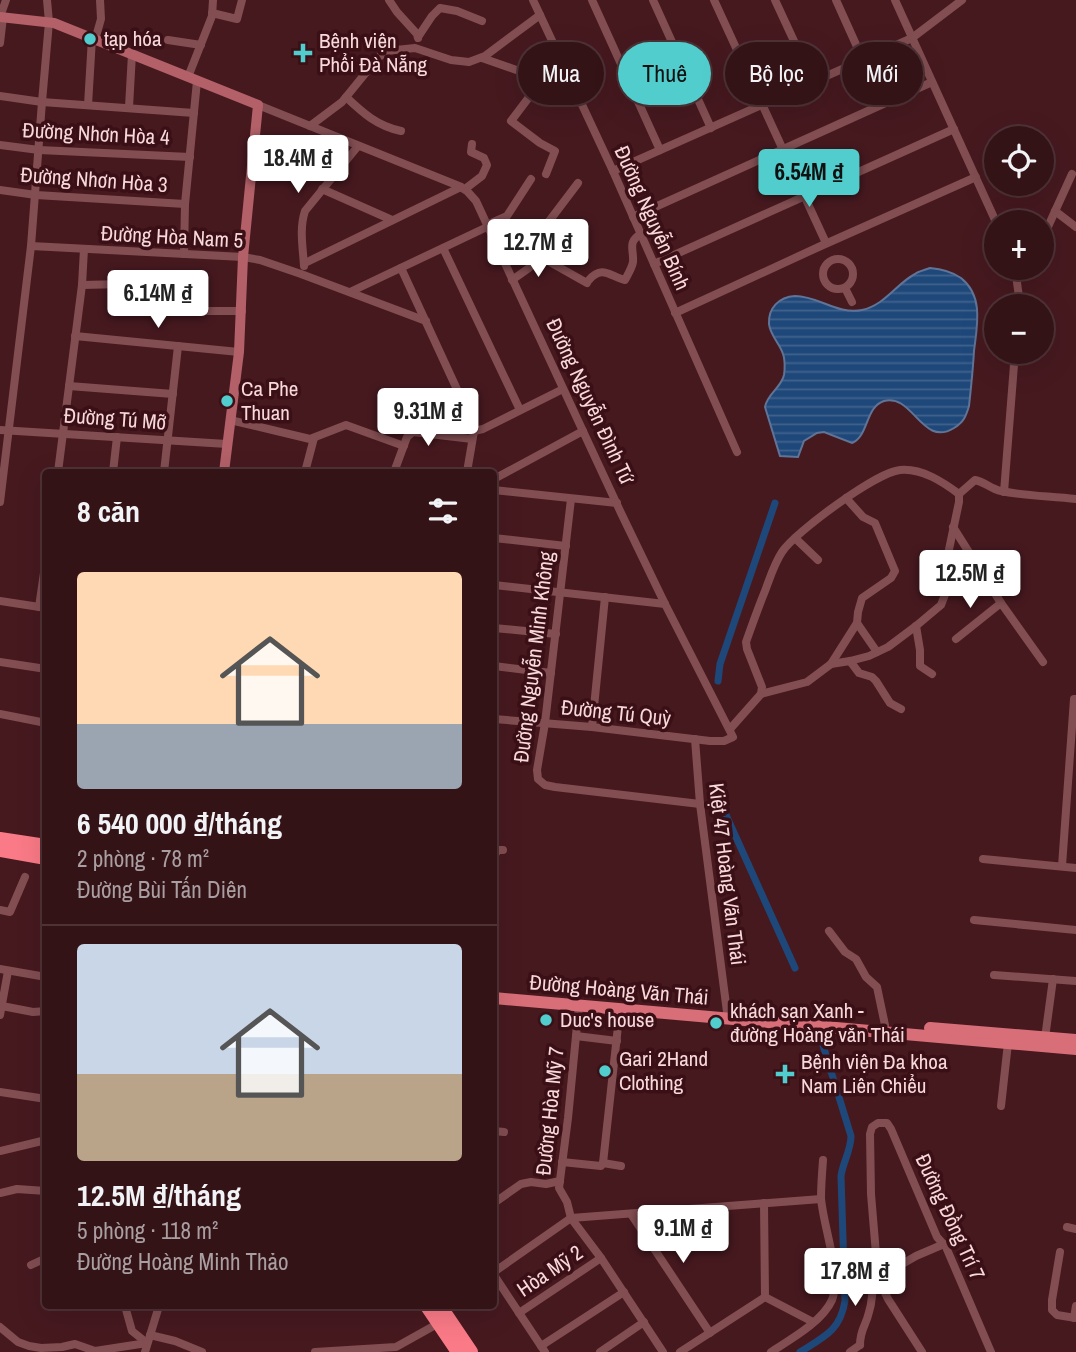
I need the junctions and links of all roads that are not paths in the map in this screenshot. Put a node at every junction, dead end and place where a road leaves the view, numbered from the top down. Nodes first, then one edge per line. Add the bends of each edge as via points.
1 (6, 0) edge
2 (47, 0) edge
3 (100, 0) edge
4 (213, 0) edge
5 (242, 0) edge
6 (389, 0) edge
7 (533, 0) edge
8 (592, 0) edge
9 (653, 0) edge
10 (714, 0) edge
11 (775, 0) edge
12 (836, 0) edge
13 (895, 0) edge
14 (962, 0) edge
15 (953, 3) edge
16 (212, 13) junction
17 (540, 15) junction
18 (1, 17) edge
19 (482, 21) dead end
20 (49, 22) junction
21 (418, 37) junction
22 (912, 38) junction
23 (94, 39) junction
24 (168, 40) dead end
25 (552, 42) edge
26 (733, 42) edge
27 (794, 42) edge
28 (855, 42) edge
29 (903, 42) edge
30 (0, 43) edge
31 (201, 45) junction
32 (418, 48) junction
33 (132, 54) junction
34 (482, 58) junction
35 (518, 71) edge
36 (193, 79) junction
37 (932, 82) junction
38 (0, 96) edge
39 (346, 97) junction
40 (41, 102) junction
41 (88, 105) junction
42 (258, 105) junction
43 (524, 105) edge
44 (582, 105) edge
45 (762, 105) joint
46 (129, 107) junction
47 (194, 113) junction
48 (310, 126) junction
49 (710, 128) junction
50 (954, 129) junction
51 (401, 131) dead end
52 (472, 144) dead end
53 (0, 145) edge
54 (358, 146) junction
55 (782, 149) junction
56 (39, 150) junction
57 (660, 150) junction
58 (190, 157) junction
59 (613, 171) junction
60 (546, 174) dead end
61 (1072, 174) dead end
62 (976, 177) junction
63 (531, 179) dead end
64 (578, 183) dead end
65 (463, 188) junction
66 (322, 189) junction
67 (0, 190) edge
68 (36, 195) junction
69 (804, 195) junction
70 (186, 204) junction
71 (991, 210) edge
72 (1055, 211) joint
73 (633, 217) junction
74 (392, 220) junction
75 (487, 226) junction
76 (1076, 227) edge
77 (640, 234) junction
78 (825, 244) junction
79 (31, 246) junction
80 (443, 248) junction
81 (525, 248) junction
82 (84, 250) junction
83 (498, 251) junction
84 (184, 254) junction
85 (538, 255) junction
86 (243, 257) junction
87 (831, 261) junction
88 (305, 263) junction
89 (654, 264) junction
90 (401, 268) junction
91 (301, 274) junction
92 (512, 280) junction
93 (82, 285) junction
94 (845, 288) junction
95 (350, 292) junction
96 (852, 302) dead end
97 (242, 311) junction
98 (675, 313) junction
99 (426, 321) junction
100 (75, 336) junction
101 (177, 346) junction
102 (239, 352) junction
103 (1014, 364) edge
104 (69, 386) junction
105 (563, 389) junction
106 (173, 394) junction
107 (520, 410) junction
108 (230, 420) junction
109 (5, 431) edge
110 (583, 431) junction
111 (63, 433) junction
112 (473, 435) junction
113 (117, 437) junction
114 (314, 438) junction
115 (168, 440) junction
116 (227, 444) junction
117 (404, 446) junction
118 (737, 452) dead end
119 (58, 469) edge
120 (113, 469) edge
121 (164, 469) edge
122 (224, 469) edge
123 (306, 469) edge
124 (395, 469) edge
125 (467, 469) edge
126 (497, 477) edge
127 (497, 490) edge
128 (1004, 492) junction
129 (959, 494) junction
130 (846, 498) junction
131 (571, 499) junction
132 (1076, 499) edge
133 (0, 502) edge
134 (617, 503) junction
135 (953, 527) junction
136 (497, 538) edge
137 (795, 538) junction
138 (566, 546) junction
139 (818, 559) dead end
140 (497, 585) edge
141 (561, 592) junction
142 (605, 597) junction
143 (0, 601) edge
144 (1001, 603) junction
145 (666, 604) junction
146 (42, 608) edge
147 (857, 623) junction
148 (916, 626) junction
149 (497, 628) edge
150 (556, 634) junction
151 (956, 639) dead end
152 (877, 652) junction
153 (0, 662) edge
154 (850, 662) junction
155 (1043, 662) dead end
156 (831, 664) junction
157 (497, 666) edge
158 (42, 668) edge
159 (551, 673) junction
160 (932, 674) dead end
161 (761, 694) junction
162 (1076, 699) edge
163 (901, 709) dead end
164 (0, 714) edge
165 (497, 719) edge
166 (42, 722) edge
167 (545, 723) junction
168 (592, 727) junction
169 (731, 733) junction
170 (695, 739) junction
171 (700, 804) junction
172 (0, 839) edge
173 (42, 845) edge
174 (503, 849) dead end
175 (0, 850) edge
176 (497, 852) edge
177 (42, 857) edge
178 (982, 859) dead end
179 (1062, 866) junction
180 (1076, 868) edge
181 (25, 877) dead end
182 (0, 910) edge
183 (974, 920) dead end
184 (1076, 930) edge
185 (830, 932) dead end
186 (4, 970) edge
187 (42, 975) edge
188 (994, 975) dead end
189 (1053, 979) junction
190 (1076, 981) edge
191 (497, 990) edge
192 (497, 998) edge
193 (579, 1005) junction
194 (620, 1008) junction
195 (1, 1011) edge
196 (42, 1011) edge
197 (727, 1012) junction
198 (783, 1020) junction
199 (885, 1025) junction
200 (576, 1036) junction
201 (1045, 1038) junction
202 (1076, 1040) edge
203 (617, 1041) junction
204 (1008, 1044) junction
205 (1076, 1049) edge
206 (0, 1092) edge
207 (42, 1098) edge
208 (1001, 1106) dead end
209 (497, 1131) edge
210 (504, 1132) dead end
211 (42, 1141) edge
212 (0, 1151) edge
213 (823, 1160) dead end
214 (562, 1163) junction
215 (603, 1163) junction
216 (621, 1166) dead end
217 (560, 1181) junction
218 (42, 1191) edge
219 (0, 1193) edge
220 (821, 1199) junction
221 (497, 1201) edge
222 (764, 1203) junction
223 (631, 1214) junction
224 (571, 1218) junction
225 (944, 1244) junction
226 (1059, 1252) dead end
227 (601, 1258) junction
228 (42, 1260) edge
229 (31, 1265) dead end
230 (497, 1272) edge
231 (878, 1278) junction
232 (497, 1279) edge
233 (624, 1292) junction
234 (765, 1297) junction
235 (1076, 1306) edge
236 (126, 1309) edge
237 (158, 1309) edge
238 (435, 1309) edge
239 (436, 1309) edge
240 (519, 1313) junction
241 (1075, 1318) edge
242 (644, 1322) junction
243 (813, 1322) junction
244 (439, 1323) junction
245 (0, 1327) edge
246 (710, 1333) junction
247 (147, 1343) edge
248 (24, 1349) edge
249 (543, 1349) edge
250 (862, 1349) edge
251 (95, 1351) edge
252 (202, 1352) edge
253 (315, 1352) edge
254 (458, 1352) edge
255 (471, 1352) edge
256 (600, 1352) edge
257 (663, 1352) edge
258 (680, 1352) edge
259 (771, 1352) edge
260 (850, 1352) edge
261 (922, 1352) edge
262 (991, 1352) edge

1 - 18 street
2 - 20 street
3 - 23 street via 101,19
4 - 16 street
5 - 16 street via 237,19
6 - 21 street
7 - 17 street, Đường Nguyễn Bính
8 - 57 street
9 - 49 street
10 - 26 street
11 - 27 street
12 - 28 street
13 - 22 street
14 - 15 street
15 - 22 street
16 - 31 street
17 - 25 street, Đường Nguyễn Bính
17 - 34 street
18 - 20 street
18 - 30 street
19 - 21 street via 440,8
20 - 23 street
20 - 40 street
21 - 32 street
22 - 29 street
22 - 37 street
23 - 33 street
23 - 41 street
24 - 31 street
31 - 36 street
32 - 34 street via 458,62
32 - 39 street via 386,51
33 - 36 street
33 - 46 street
34 - 35 street
36 - 42 street
36 - 47 street
37 - 50 street
37 - 55 street
38 - 40 street
39 - 48 street
39 - 51 street via 377,124
40 - 41 street
40 - 56 street
41 - 46 street
42 - 48 street
42 - 86 street
43 - 60 street via 511,121 555,151
44 - 59 street, Đường Nguyễn Bính
45 - 49 street
45 - 55 street
46 - 47 street
47 - 58 street
48 - 54 street
49 - 57 street
50 - 62 street
50 - 69 street
52 - 65 street via 471,152 484,158 487,165 482,176
53 - 56 street, Đường Nhơn Hòa 4
54 - 65 street
54 - 66 street
55 - 69 street
55 - 73 street
56 - 58 street, Đường Nhơn Hòa 4
56 - 68 street
57 - 59 street
58 - 70 street
59 - 73 street, Đường Nguyễn Bính
61 - 72 street
62 - 71 street
62 - 78 street
63 - 75 street via 507,216
64 - 81 street
65 - 74 street
65 - 75 street, Đường Nguyễn Đình Tứ via 476,201
66 - 74 street
66 - 88 street via 302,219
67 - 68 street, Đường Nhơn Hòa 3
68 - 70 street, Đường Nhơn Hòa 3
68 - 79 street
69 - 78 street
69 - 89 street
70 - 84 street
72 - 76 street
73 - 77 street, Đường Nguyễn Bính
74 - 88 street
75 - 80 street
75 - 83 street, Đường Nguyễn Đình Tứ
77 - 85 street via 632,241 632,264 625,279 607,272 588,282
77 - 89 street, Đường Nguyễn Bính
78 - 87 street
78 - 98 street
79 - 82 street, Đường Hòa Nam 5
79 - 109 street
80 - 90 street
80 - 107 street
81 - 83 street
81 - 85 street
82 - 84 street, Đường Hòa Nam 5
82 - 93 street
83 - 92 street, Đường Nguyễn Đình Tứ
84 - 86 street, Đường Hòa Nam 5
85 - 92 street
86 - 91 street, Đường Hòa Nam 5
86 - 97 street
87 - 94 street via 824,268 825,283 834,289
87 - 94 street via 841,259 852,268 852,283
88 - 91 street
89 - 98 street, Đường Nguyễn Bính
90 - 95 street
90 - 99 street
91 - 95 street, Đường Hòa Nam 5
92 - 105 street, Đường Nguyễn Đình Tứ
93 - 97 street via 123,284 193,309
93 - 100 street
94 - 96 street
95 - 99 street, Đường Hòa Nam 5
97 - 102 street
98 - 118 street, Đường Nguyễn Bính
99 - 112 street via 473,424
100 - 101 street
100 - 104 street
101 - 102 street
101 - 106 street
102 - 108 street
103 - 128 street
104 - 106 street
104 - 111 street
105 - 107 street
105 - 110 street, Đường Nguyễn Đình Tứ
106 - 115 street
107 - 112 street
108 - 114 street
108 - 116 street
109 - 111 street, Đường Tú Mỡ
109 - 133 street
110 - 126 street
110 - 134 street, Đường Nguyễn Đình Tứ
111 - 113 street, Đường Tú Mỡ
111 - 119 street
112 - 117 street via 414,432
112 - 125 street
113 - 115 street, Đường Tú Mỡ
113 - 120 street
114 - 117 street via 346,425
114 - 123 street
115 - 116 street, Đường Tú Mỡ
115 - 121 street
116 - 122 street
117 - 124 street
127 - 131 street
128 - 129 street via 975,480
128 - 132 street
129 - 130 street via 942,481 903,469 878,477
129 - 135 street
130 - 137 street
130 - 147 street via 875,523 895,571 862,598
131 - 134 street
131 - 138 street, Đường Nguyễn Minh Không
134 - 145 street, Đường Nguyễn Đình Tứ
135 - 144 street
135 - 148 street via 946,592 941,605
136 - 138 street
137 - 139 street
137 - 161 street via 783,549 746,642
138 - 141 street, Đường Nguyễn Minh Không
140 - 141 street
141 - 142 street
141 - 150 street, Đường Nguyễn Minh Không
142 - 145 street
142 - 168 street
143 - 146 street
144 - 151 street
144 - 155 street
145 - 169 street, Đường Nguyễn Đình Tứ
147 - 152 street
147 - 156 street
148 - 152 street
148 - 160 street via 920,666
149 - 150 street
150 - 159 street, Đường Nguyễn Minh Không
152 - 154 street
153 - 158 street
154 - 156 street
154 - 163 street via 859,673 872,677 890,703
156 - 161 street via 807,682
157 - 159 street
159 - 167 street, Đường Nguyễn Minh Không
161 - 169 street
162 - 179 street
164 - 166 street
165 - 167 street, Đường Tú Quỳ
167 - 168 street, Đường Tú Quỳ
167 - 171 street, Đường Nguyễn Minh Không via 537,769 538,779 545,785
168 - 170 street, Đường Tú Quỳ
169 - 170 street, Đường Tú Quỳ via 724,741
170 - 171 street, Kiệt 47 Hoàng Văn Thái
171 - 197 street, Kiệt 47 Hoàng Văn Thái
172 - 173 highway
174 - 176 street
175 - 177 highway
178 - 179 street
179 - 180 street
181 - 182 street via 10,912
183 - 184 street
185 - 199 street via 877,987
186 - 187 street
186 - 195 street
188 - 189 street
189 - 190 street
189 - 201 street
191 - 197 main road, Đường Hoàng Văn Thái
192 - 193 main road, Đường Hoàng Văn Thái
193 - 194 main road, Đường Hoàng Văn Thái
193 - 200 street, Đường Hòa Mỹ 7
194 - 198 main road, Đường Hoàng Văn Thái
194 - 203 street
195 - 196 street
197 - 198 main road, Đường Hoàng Văn Thái
198 - 199 main road, Đường Hoàng Văn Thái
198 - 204 main road, Đường Hoàng Văn Thái
199 - 201 main road, Đường Hoàng Văn Thái
200 - 203 street
200 - 214 street, Đường Hòa Mỹ 7
201 - 202 main road, Đường Hoàng Văn Thái
203 - 215 street
204 - 205 main road, Đường Hoàng Văn Thái
204 - 208 street
206 - 207 street
209 - 210 street
211 - 212 street
213 - 220 street
214 - 215 street
214 - 217 street, Đường Hòa Mỹ 7
215 - 216 street
217 - 221 street via 521,1184
217 - 224 street, Đường Hòa Mỹ 7
218 - 219 street
220 - 222 street
220 - 243 street via 834,1285 832,1300
222 - 223 street
222 - 234 street
223 - 224 street
223 - 246 street
224 - 227 street, Đường Hòa Mỹ 7
224 - 230 street
225 - 231 street
225 - 231 street, Đường Đồng Trí 7 via 891,1129 887,1123 878,1123 870,1130
225 - 262 street, Đường Đồng Trí 7
226 - 241 street via 1052,1310
227 - 233 street, Đường Hòa Mỹ 7
227 - 240 street, Hòa Mỹ 2
228 - 229 street
231 - 250 street via 860,1332
231 - 261 street
232 - 240 street
233 - 242 street, Đường Hòa Mỹ 7
233 - 249 street
234 - 243 street
234 - 246 street
235 - 241 street
236 - 247 street via 132,1331
237 - 247 street
238 - 244 highway
239 - 255 highway
240 - 249 street
242 - 256 street
242 - 257 street, Đường Hòa Mỹ 7
243 - 259 street
244 - 253 street via 396,1347
244 - 254 highway
245 - 248 street
246 - 258 street
247 - 251 street
247 - 252 street via 175,1341
248 - 251 street via 75,1344
250 - 260 street

